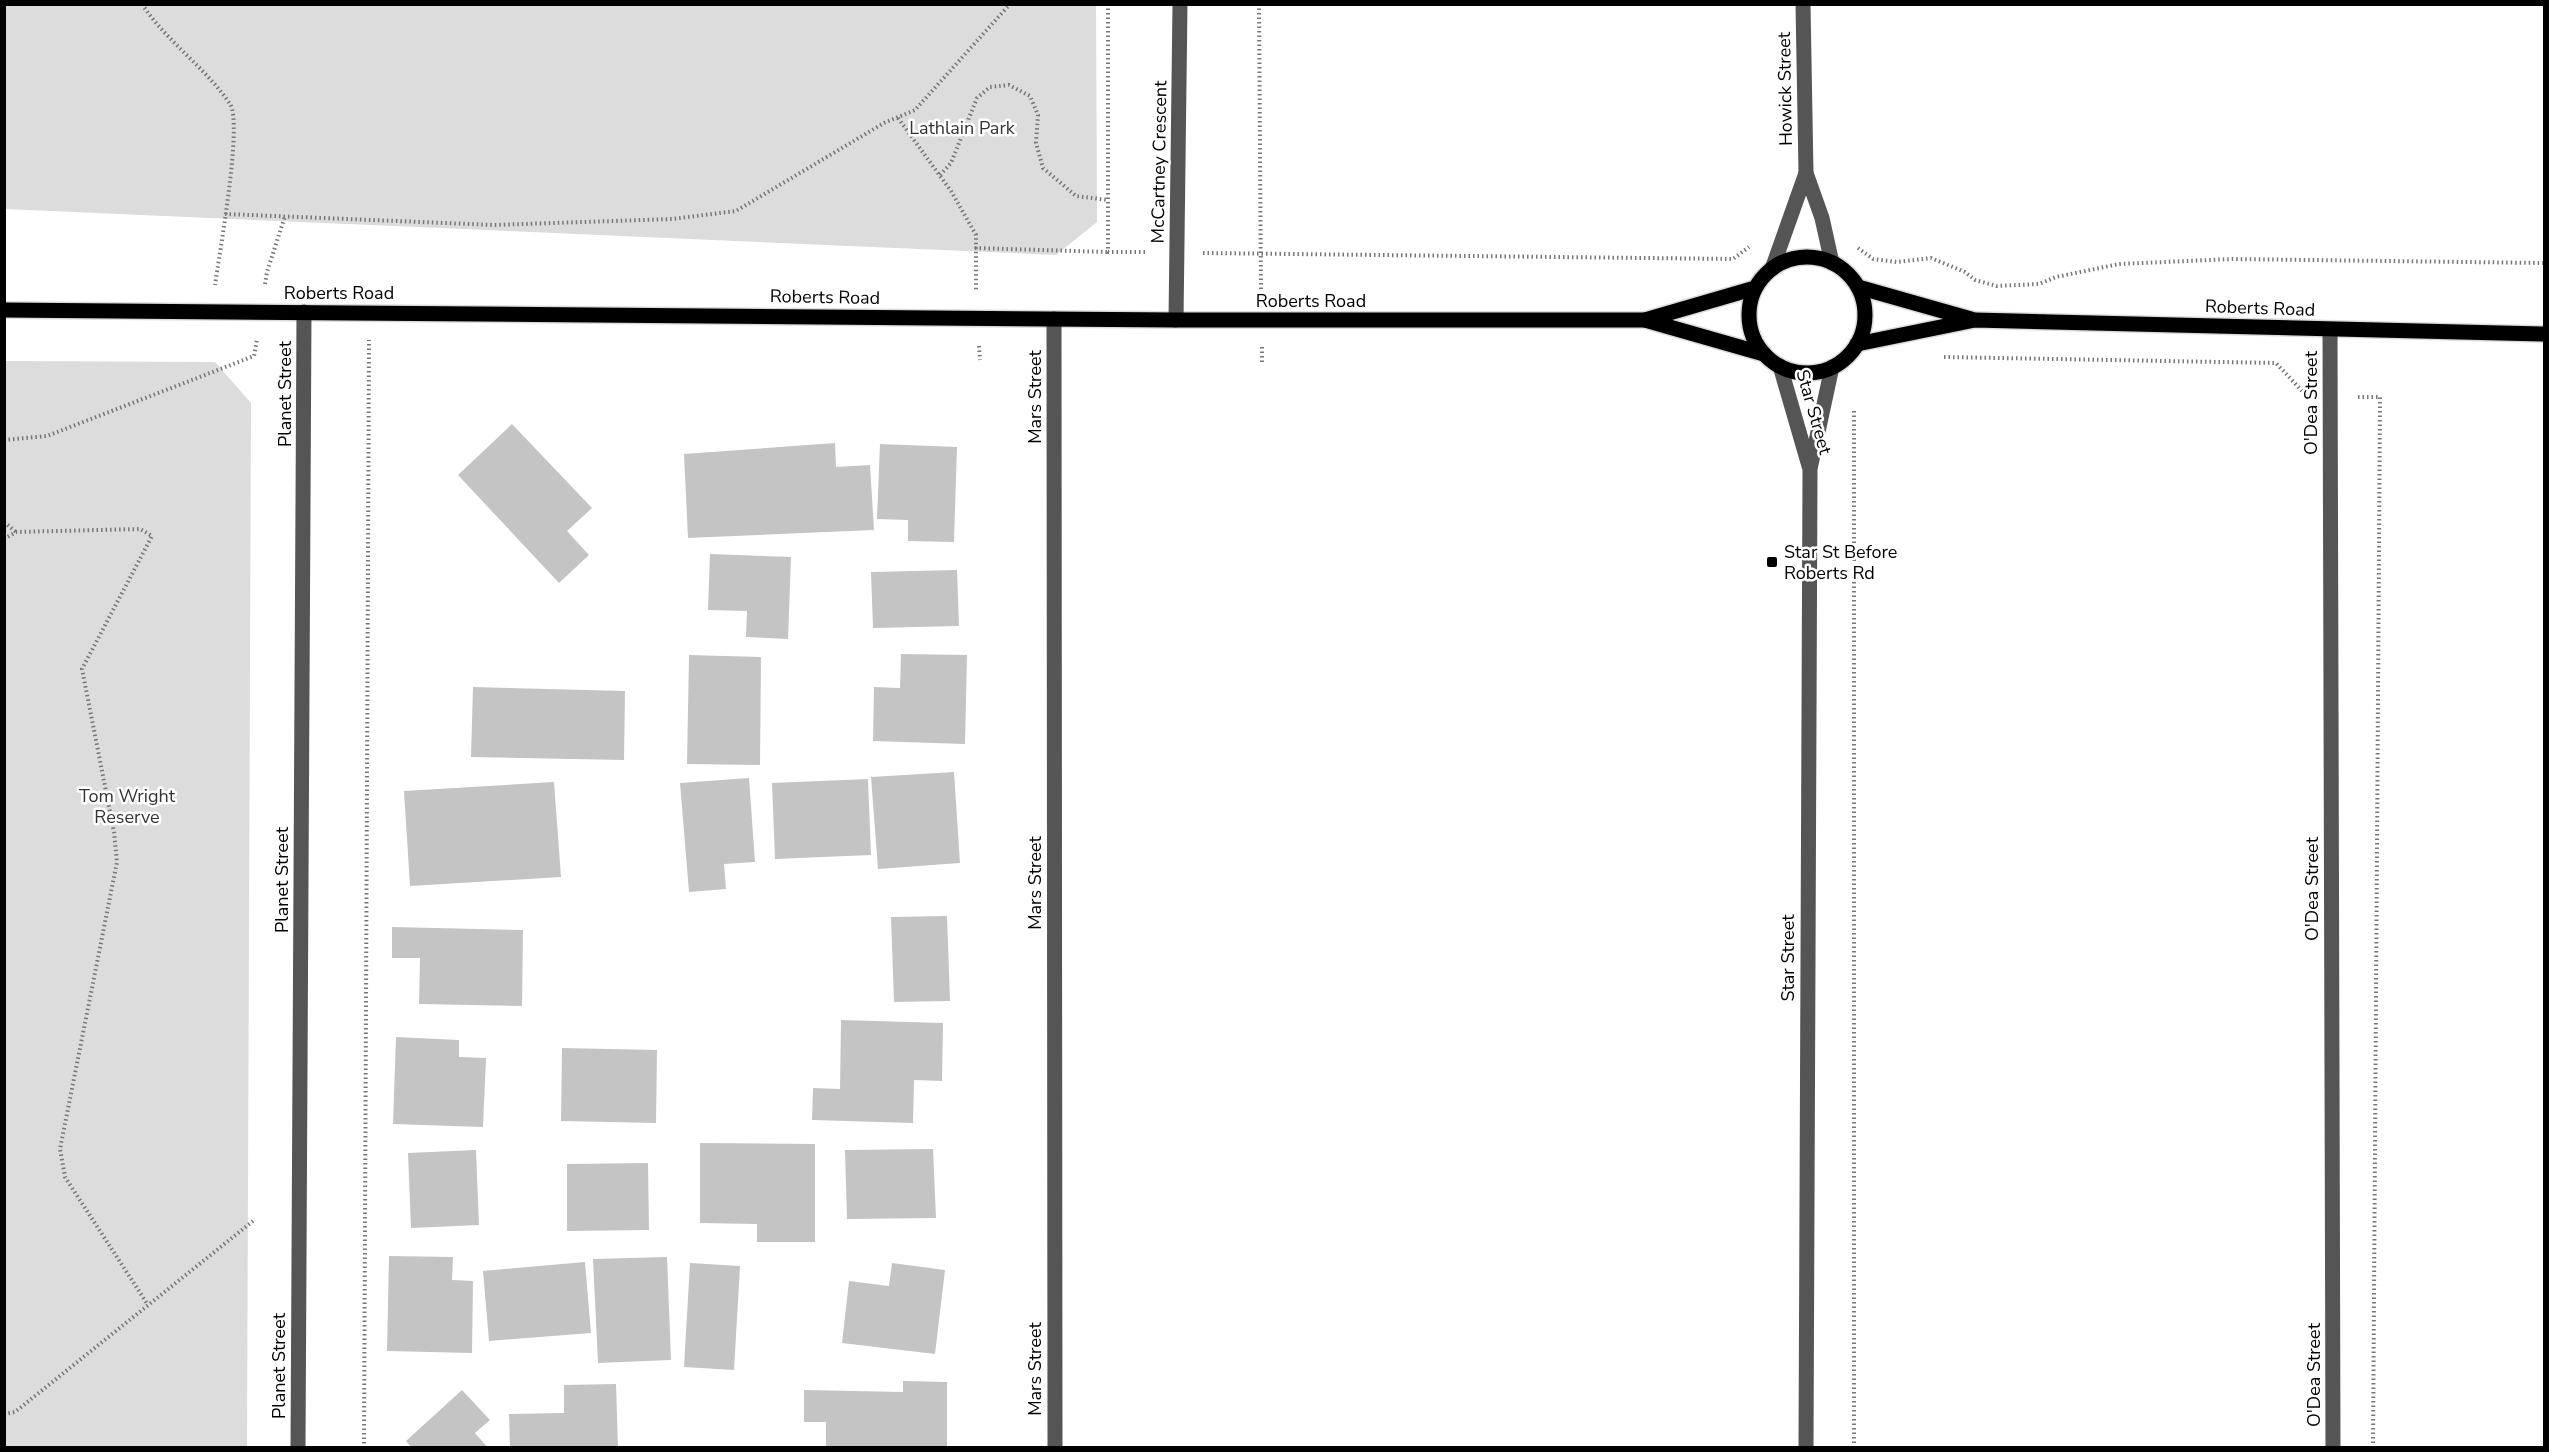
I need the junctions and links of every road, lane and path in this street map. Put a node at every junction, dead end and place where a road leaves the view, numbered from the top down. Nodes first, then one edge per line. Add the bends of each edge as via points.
1 (142, 4) edge
2 (1010, 4) edge
3 (1108, 4) edge
4 (1180, 4) edge
5 (1259, 4) edge
6 (1803, 4) edge
7 (898, 118) junction
8 (1806, 173) junction
9 (940, 175) junction
10 (1108, 200) junction
11 (225, 214) junction
12 (285, 216) junction
13 (1854, 245) dead end
14 (1750, 246) dead end
15 (975, 248) junction
16 (1108, 252) junction
17 (1177, 252) junction
18 (1261, 254) junction
19 (1832, 263) junction
20 (2544, 263) edge
21 (1772, 269) junction
22 (267, 272) dead end
23 (975, 274) dead end
24 (1858, 287) junction
25 (1755, 288) junction
26 (4, 310) edge
27 (211, 312) junction
28 (304, 312) junction
29 (369, 312) junction
30 (1054, 319) junction
31 (1176, 320) junction
32 (1645, 320) junction
33 (1975, 320) junction
34 (2330, 330) junction
35 (2544, 334) edge
36 (1857, 344) junction
37 (1764, 354) junction
38 (254, 356) dead end
39 (1935, 357) dead end
40 (1780, 366) junction
41 (1833, 367) junction
42 (2330, 398) junction
43 (1854, 406) dead end
44 (4, 440) edge
45 (1810, 469) junction
46 (4, 522) edge
47 (16, 532) junction
48 (4, 539) edge
49 (253, 1221) dead end
50 (148, 1305) junction
51 (4, 1414) edge
52 (298, 1448) edge
53 (364, 1448) edge
54 (1055, 1448) edge
55 (1806, 1448) edge
56 (1854, 1448) edge
57 (2333, 1448) edge
58 (2373, 1448) edge

1 - 11 path via 156,26 232,106 234,162
2 - 7 path via 915,110
3 - 10 path
4 - 17 street, McCartney Crescent
5 - 18 path
6 - 8 street, Howick Street
7 - 9 path
7 - 12 path via 735,211 672,219 494,225
8 - 19 street, Howick Street
8 - 21 street, Howick Street
9 - 10 path via 951,163 977,98 990,87 1009,85 1030,96 1038,115 1036,143 1043,168 1076,196
9 - 15 path via 976,236
10 - 16 path
11 - 12 path
11 - 27 path
12 - 22 path
13 - 20 path via 1873,259 1898,262 1932,258 1975,280 1997,286 2039,284 2118,264 2232,258
14 - 18 path via 1733,259
15 - 16 path
15 - 23 path
16 - 17 path
17 - 18 path
17 - 31 street, McCartney Crescent
19 - 21 main road via 1801,258
19 - 24 main road
21 - 25 main road
24 - 33 main road, Roberts Road
24 - 36 main road via 1864,306 1864,326
25 - 32 main road, Roberts Road
25 - 37 main road via 1750,323 1754,340
26 - 27 main road, Roberts Road
27 - 28 main road, Roberts Road
28 - 29 main road, Roberts Road
28 - 52 street, Planet Street
29 - 30 main road, Roberts Road
29 - 53 path
30 - 31 main road, Roberts Road
30 - 54 street, Mars Street
31 - 32 main road, Roberts Road
32 - 37 main road, Roberts Road
33 - 34 main road, Roberts Road
33 - 36 main road, Roberts Road
34 - 35 main road, Roberts Road
34 - 42 street, O'Dea Street
36 - 41 main road via 1847,358
37 - 40 main road
38 - 44 path via 47,436
39 - 42 path via 2276,363 2308,398
40 - 41 main road via 1797,372
40 - 45 street, Star Street
41 - 45 street, Star Street
42 - 57 street, O'Dea Street
42 - 58 path via 2380,397
43 - 56 path
45 - 55 street, Star Street
46 - 47 path
47 - 48 path
47 - 50 path via 140,529 152,536 82,669 117,862 60,1149 65,1177
49 - 50 path
50 - 51 path via 15,1412

